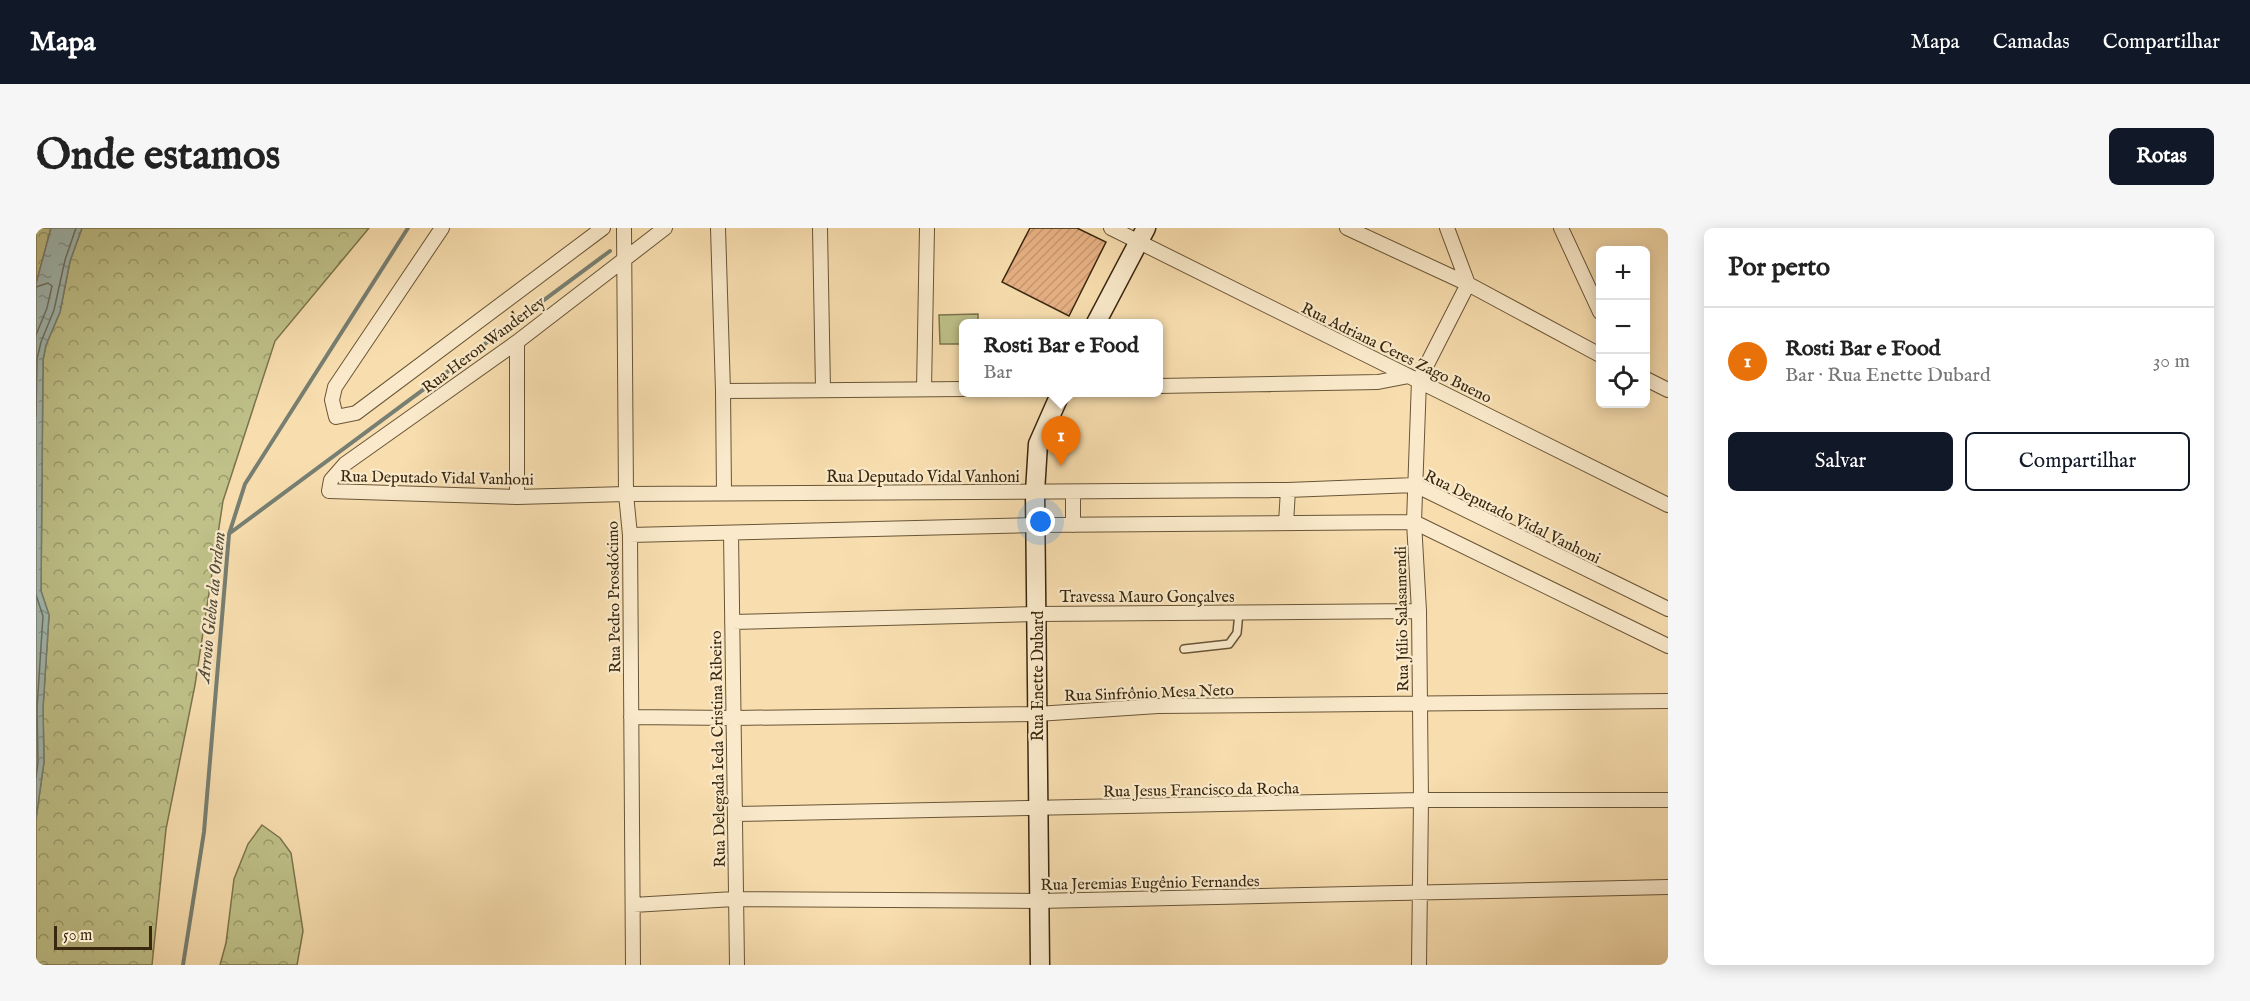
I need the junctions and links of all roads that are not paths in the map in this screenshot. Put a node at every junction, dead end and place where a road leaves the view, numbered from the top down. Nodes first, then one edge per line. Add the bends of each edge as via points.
1 (441, 228) edge
2 (603, 228) edge
3 (624, 228) edge
4 (664, 228) edge
5 (718, 228) edge
6 (820, 228) edge
7 (927, 228) edge
8 (1111, 228) edge
9 (1347, 228) edge
10 (1447, 228) edge
11 (1561, 228) edge
12 (1142, 235) edge
13 (624, 258) junction
14 (1468, 284) junction
15 (1596, 303) edge
16 (1099, 319) edge
17 (520, 337) junction
18 (1598, 354) edge
19 (1414, 378) junction
20 (1650, 381) edge
21 (1163, 386) edge
22 (959, 388) edge
23 (924, 389) junction
24 (824, 390) junction
25 (1668, 390) edge
26 (723, 391) junction
27 (1059, 397) edge
28 (1416, 485) junction
29 (1288, 490) junction
30 (329, 491) joint
31 (1035, 492) junction
32 (1072, 492) junction
33 (724, 493) junction
34 (626, 494) junction
35 (517, 497) junction
36 (1668, 505) edge
37 (1414, 522) junction
38 (1286, 523) junction
39 (1036, 525) junction
40 (1072, 525) junction
41 (731, 533) junction
42 (630, 535) junction
43 (1668, 609) edge
44 (1419, 610) junction
45 (1239, 612) junction
46 (1037, 614) junction
47 (732, 622) junction
48 (1668, 646) edge
49 (1184, 649) dead end
50 (1668, 701) edge
51 (1419, 704) junction
52 (1037, 714) junction
53 (632, 717) junction
54 (734, 718) junction
55 (1421, 800) junction
56 (1668, 800) edge
57 (1037, 809) junction
58 (735, 814) junction
59 (1668, 887) edge
60 (1419, 894) junction
61 (735, 899) junction
62 (1039, 901) junction
63 (633, 905) junction
64 (633, 965) edge
65 (737, 965) edge
66 (1040, 965) edge
67 (1419, 965) edge

1 - 2 street, Rua Heron Wanderley via 335,387 332,400 336,417 356,413
3 - 13 street, Rua Pedro Prosdócimo
4 - 13 street, Rua Heron Wanderley
5 - 26 street
6 - 24 street
7 - 23 street
8 - 12 street, Rua Adriana Ceres Zago Bueno
9 - 14 street
10 - 14 street
11 - 15 street
12 - 16 street
12 - 19 street, Rua Adriana Ceres Zago Bueno
13 - 17 street, Rua Heron Wanderley
13 - 34 street, Rua Pedro Prosdócimo
14 - 18 street
14 - 19 street, Rua Júlio Salasamendi
17 - 30 street, Rua Heron Wanderley via 345,464 331,480
17 - 35 street
19 - 21 street
19 - 28 street, Rua Júlio Salasamendi
19 - 36 street, Rua Adriana Ceres Zago Bueno
20 - 25 street
22 - 23 street
23 - 24 street
24 - 26 street
26 - 33 street
27 - 31 street, Rua Enette Dubard via 1038,444
28 - 29 street, Rua Deputado Vidal Vanhoni
28 - 37 street, Rua Júlio Salasamendi
28 - 43 street, Rua Deputado Vidal Vanhoni
29 - 32 street, Rua Deputado Vidal Vanhoni
29 - 38 street
30 - 35 street, Rua Deputado Vidal Vanhoni
31 - 32 street, Rua Deputado Vidal Vanhoni
31 - 33 street, Rua Deputado Vidal Vanhoni
31 - 39 street, Rua Enette Dubard
32 - 40 street
33 - 34 street, Rua Deputado Vidal Vanhoni
34 - 35 street, Rua Deputado Vidal Vanhoni
34 - 42 street, Rua Pedro Prosdócimo
37 - 38 street
37 - 44 street, Rua Júlio Salasamendi
37 - 48 street
38 - 40 street
39 - 40 street
39 - 41 street
39 - 46 street, Rua Enette Dubard
41 - 42 street
41 - 47 street, Rua Delegada Ieda Cristina Ribeiro
42 - 53 street, Rua Pedro Prosdócimo
44 - 45 street, Travessa Mauro Gonçalves
44 - 51 street, Rua Júlio Salasamendi
45 - 46 street, Travessa Mauro Gonçalves
45 - 49 lane via 1237,633 1229,644
46 - 47 street, Travessa Mauro Gonçalves
46 - 52 street, Rua Enette Dubard
47 - 54 street, Rua Delegada Ieda Cristina Ribeiro
50 - 51 street, Rua Sinfrônio Mesa Neto
51 - 52 street, Rua Sinfrônio Mesa Neto via 1158,706
51 - 55 street, Rua Júlio Salasamendi
52 - 54 street, Rua Sinfrônio Mesa Neto
52 - 57 street, Rua Enette Dubard
53 - 54 street, Rua Sinfrônio Mesa Neto
53 - 63 street, Rua Pedro Prosdócimo
54 - 58 street, Rua Delegada Ieda Cristina Ribeiro
55 - 56 street, Rua Jesus Francisco da Rocha
55 - 57 street, Rua Jesus Francisco da Rocha
55 - 60 street, Rua Júlio Salasamendi
57 - 58 street, Rua Jesus Francisco da Rocha
57 - 62 street, Rua Enette Dubard
58 - 61 street, Rua Delegada Ieda Cristina Ribeiro
59 - 60 street, Rua Jeremias Eugênio Fernandes
60 - 62 street, Rua Jeremias Eugênio Fernandes
60 - 67 street, Rua Júlio Salasamendi
61 - 62 street, Rua Jeremias Eugênio Fernandes
61 - 63 street, Rua Jeremias Eugênio Fernandes
61 - 65 street, Rua Delegada Ieda Cristina Ribeiro
62 - 66 street, Rua Enette Dubard
63 - 64 street, Rua Pedro Prosdócimo

